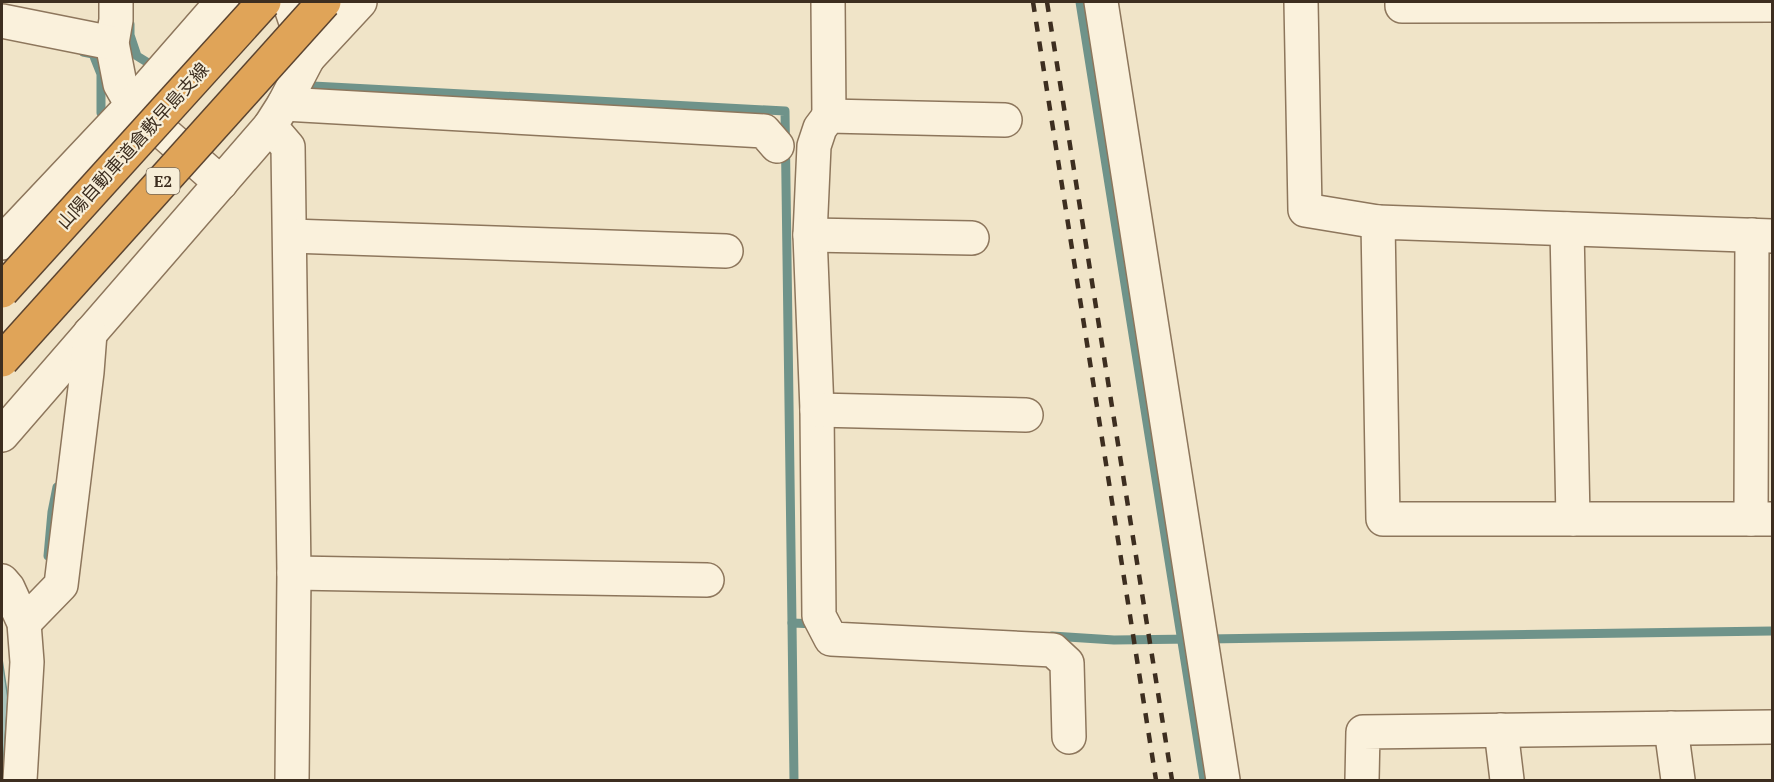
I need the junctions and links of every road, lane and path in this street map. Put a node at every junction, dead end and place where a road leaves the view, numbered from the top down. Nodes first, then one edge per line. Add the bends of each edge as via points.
1 (116, 2) edge
2 (222, 2) edge
3 (264, 2) edge
4 (289, 2) edge
5 (324, 2) edge
6 (360, 2) edge
7 (828, 2) edge
8 (1101, 2) edge
9 (1301, 2) edge
10 (1402, 2) edge
11 (1773, 5) edge
12 (2, 21) edge
13 (115, 54) junction
14 (308, 58) junction
15 (132, 105) junction
16 (277, 115) junction
17 (828, 116) junction
18 (1005, 120) dead end
19 (777, 146) dead end
20 (221, 183) junction
21 (1378, 222) junction
22 (1567, 229) junction
23 (810, 235) junction
24 (291, 236) junction
25 (1762, 236) edge
26 (972, 238) dead end
27 (2, 243) edge
28 (726, 251) dead end
29 (2, 291) edge
30 (90, 333) junction
31 (2, 360) edge
32 (817, 410) junction
33 (1026, 415) dead end
34 (2, 435) edge
35 (1573, 519) junction
36 (1762, 519) edge
37 (294, 573) junction
38 (707, 580) dead end
39 (2, 581) edge
40 (24, 623) junction
41 (1773, 727) edge
42 (1671, 728) junction
43 (1501, 730) junction
44 (1069, 737) dead end
45 (20, 780) edge
46 (292, 780) edge
47 (1223, 780) edge
48 (1362, 780) edge
49 (1507, 780) edge
50 (1678, 780) edge

1 - 13 street
2 - 15 street
3 - 29 highway, 山陽自動車道倉敷早島支線 / E2, bridge
4 - 14 street
5 - 31 highway, E2, bridge
6 - 14 street
7 - 17 street
8 - 47 street
9 - 21 street via 1305,210
10 - 11 street via 1402,6
12 - 13 street
13 - 15 street via 120,84
14 - 16 street
15 - 20 street
15 - 27 street
16 - 19 street via 764,131
16 - 20 street
16 - 24 street via 288,147
17 - 18 street
17 - 23 street via 814,146
20 - 30 street
21 - 22 street
21 - 35 street via 1383,519
22 - 25 street
22 - 35 street
23 - 26 street
23 - 32 street
24 - 28 street
24 - 37 street
25 - 36 street
30 - 34 street
30 - 40 street via 61,585
32 - 33 street
32 - 44 street via 825,628 1053,650 1067,663
35 - 36 street
37 - 38 street
37 - 46 street
39 - 40 street
40 - 45 street via 27,662
41 - 42 street
42 - 43 street
42 - 50 street
43 - 48 street via 1363,732
43 - 49 street

